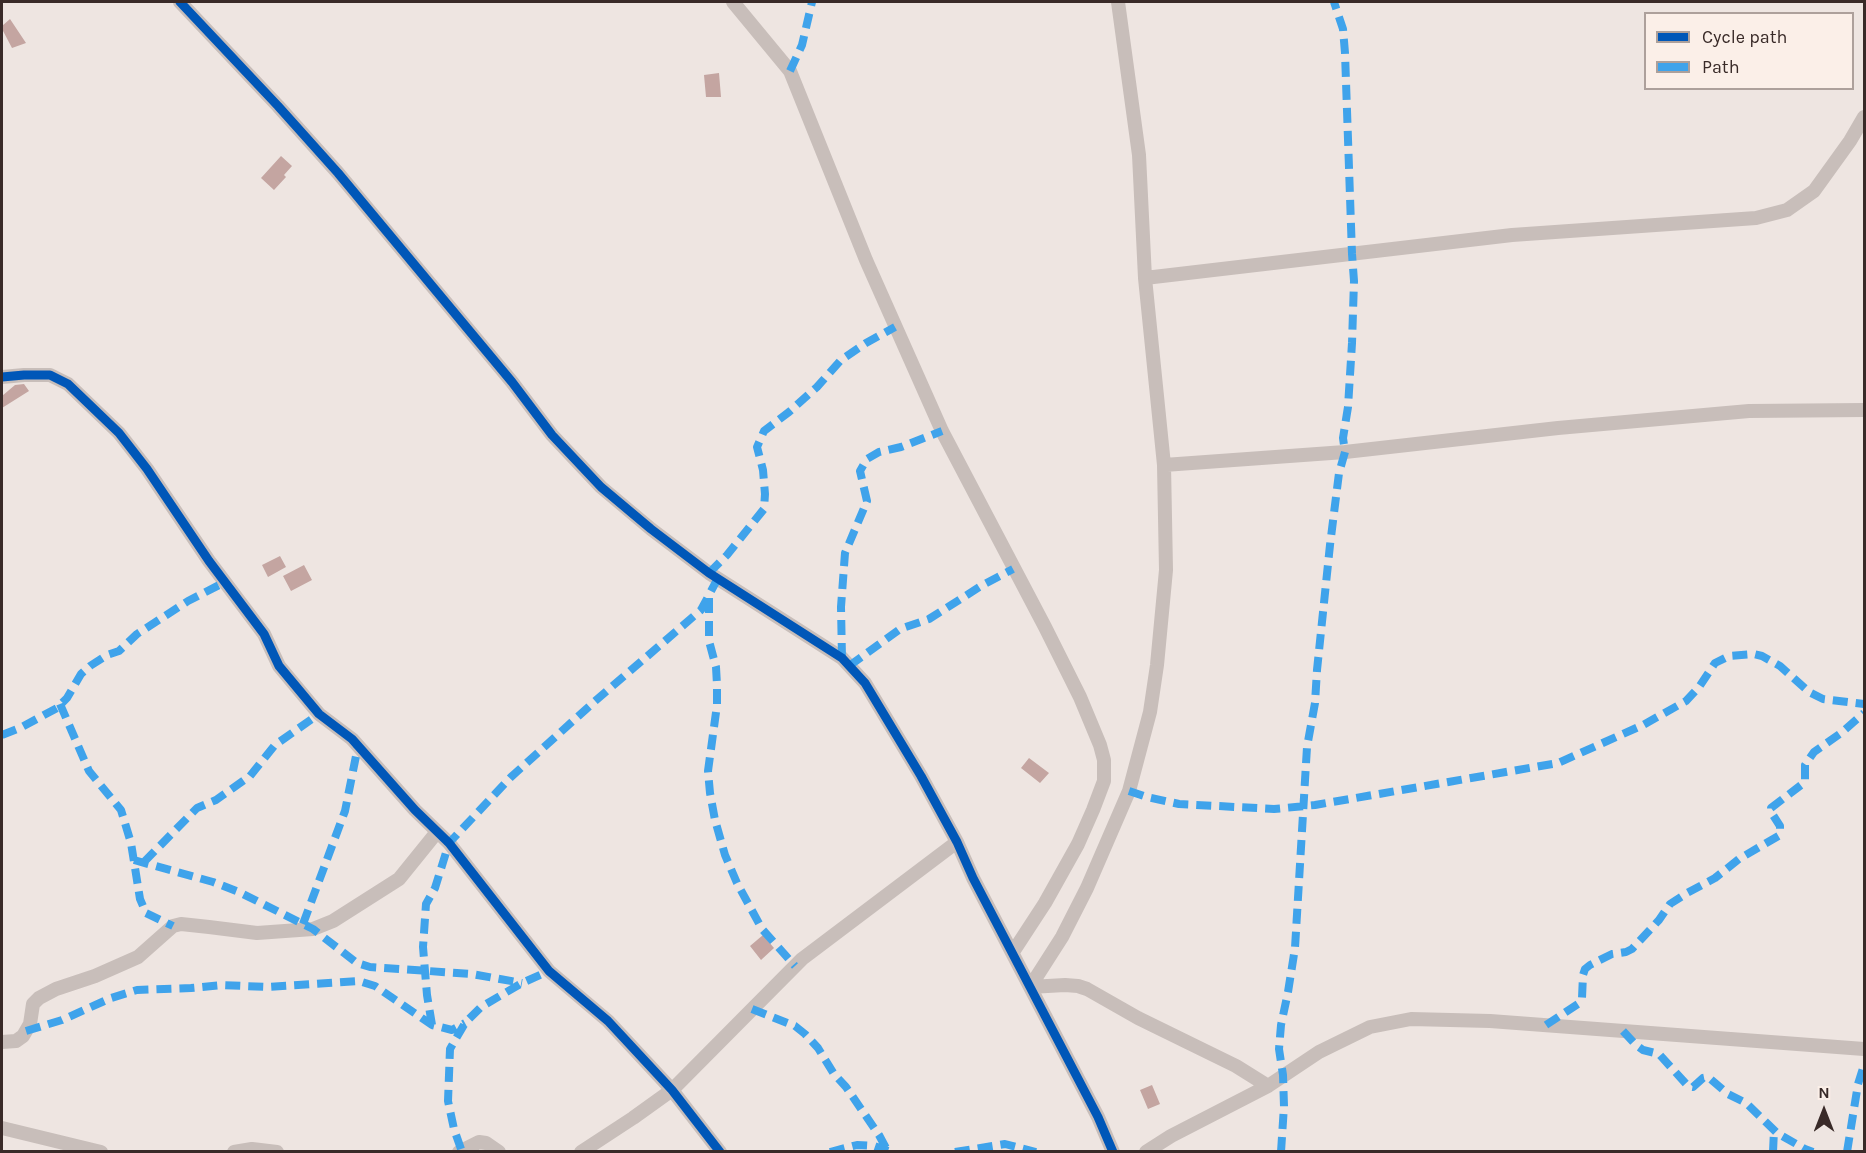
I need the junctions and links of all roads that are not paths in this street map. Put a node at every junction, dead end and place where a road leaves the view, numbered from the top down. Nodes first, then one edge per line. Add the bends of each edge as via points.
1 (180, 2) edge
2 (734, 2) edge
3 (1118, 2) edge
4 (1864, 117) edge
5 (1145, 278) junction
6 (2, 377) edge
7 (1864, 410) edge
8 (1164, 465) junction
9 (437, 832) junction
10 (957, 842) junction
11 (1013, 952) junction
12 (1030, 987) junction
13 (2, 1042) edge
14 (1864, 1049) edge
15 (1268, 1086) junction
16 (672, 1090) junction
17 (2, 1128) edge
18 (101, 1152) edge
19 (234, 1152) edge
20 (277, 1152) edge
21 (459, 1152) edge
22 (499, 1152) edge
23 (581, 1152) edge
24 (720, 1152) edge
25 (1113, 1152) edge
26 (1146, 1152) edge

1 - 10 street via 338,173 552,435 601,488 709,573 843,658 865,683
2 - 11 street via 790,71 866,260 942,431 1045,627 1100,745 1104,781 1093,810 1045,903
3 - 5 street via 1139,155
4 - 5 street via 1814,191 1787,210 1756,218 1512,235
5 - 8 street
6 - 9 street via 50,375 68,384 119,433 264,634 279,666 320,714 352,739
7 - 8 street via 1749,411 1345,452
8 - 12 street via 1166,570 1150,712 1129,791 1105,849 1062,937
9 - 13 street via 399,879 333,921 313,929 257,933 172,926 138,957 39,998 33,1004 30,1024 22,1036 16,1041
9 - 16 street via 549,971 608,1021
10 - 11 street
10 - 16 street via 802,959
11 - 12 street
12 - 15 street via 1071,985 1087,989
12 - 25 street
14 - 15 street via 1411,1019 1370,1027 1319,1052
15 - 26 street
16 - 23 street
16 - 24 street
17 - 18 street
19 - 20 street
21 - 22 street via 478,1142

